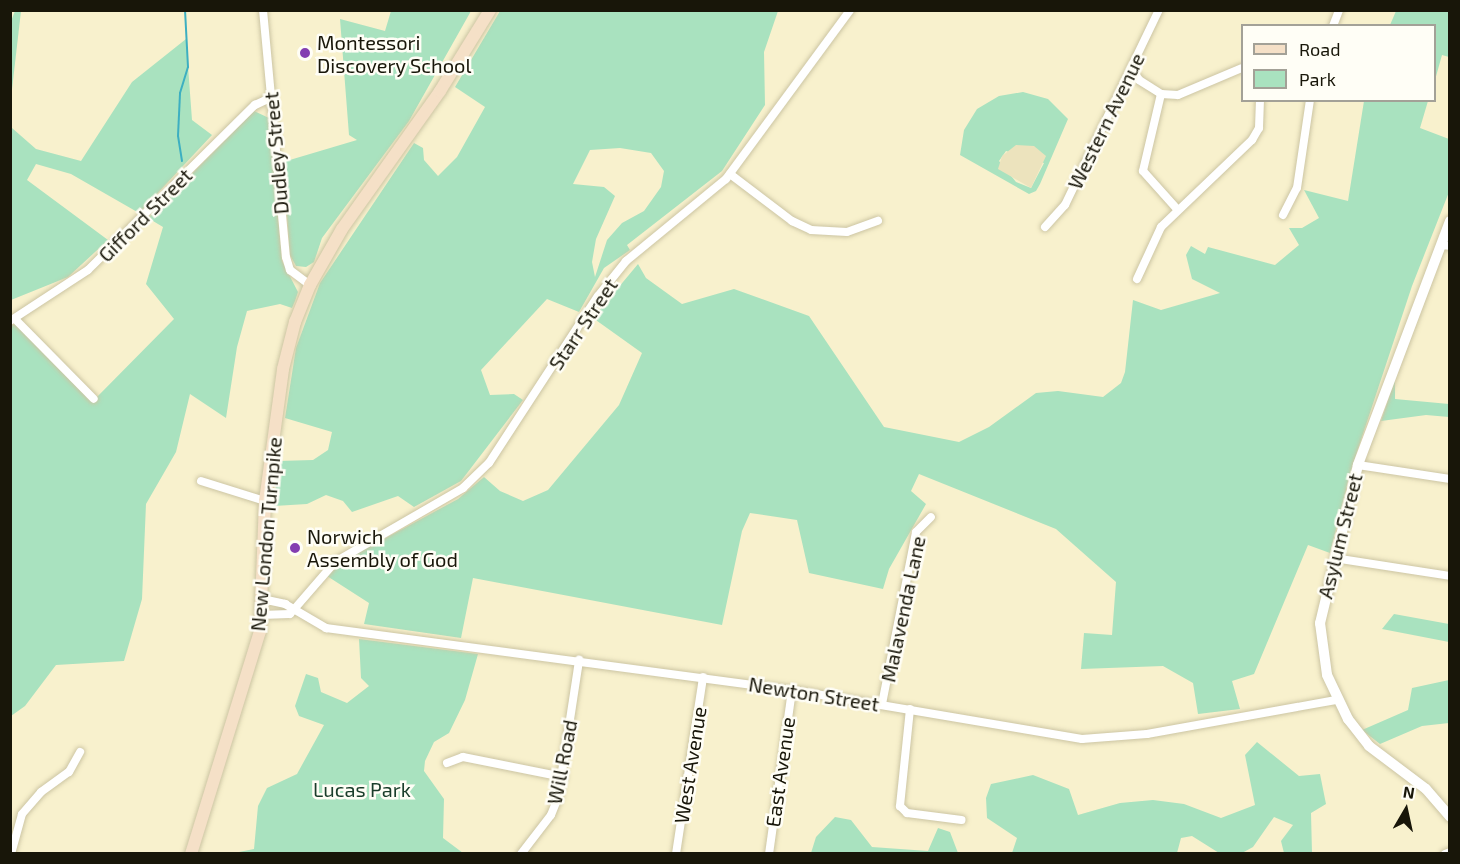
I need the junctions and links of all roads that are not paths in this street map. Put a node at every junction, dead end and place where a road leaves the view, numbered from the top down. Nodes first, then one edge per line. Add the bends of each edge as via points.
1 (263, 10) edge
2 (489, 10) edge
3 (850, 10) edge
4 (1159, 10) edge
5 (1131, 68) junction
6 (1241, 68) edge
7 (1161, 94) junction
8 (270, 98) junction
9 (1260, 102) edge
10 (1310, 102) edge
11 (730, 174) junction
12 (1178, 209) junction
13 (1283, 215) dead end
14 (878, 221) dead end
15 (1449, 221) edge
16 (1045, 227) dead end
17 (1445, 246) edge
18 (1137, 279) dead end
19 (310, 285) junction
20 (13, 320) edge
21 (94, 399) dead end
22 (1358, 465) junction
23 (1449, 479) edge
24 (201, 481) dead end
25 (265, 501) junction
26 (930, 517) dead end
27 (1334, 558) junction
28 (1449, 576) edge
29 (262, 599) junction
30 (294, 610) junction
31 (261, 615) junction
32 (579, 660) junction
33 (703, 677) junction
34 (792, 690) junction
35 (1336, 700) junction
36 (882, 704) junction
37 (910, 709) junction
38 (80, 752) dead end
39 (447, 763) dead end
40 (563, 777) junction
41 (1449, 817) edge
42 (962, 820) dead end
43 (11, 854) edge
44 (191, 854) edge
45 (521, 854) edge
46 (676, 854) edge
47 (769, 854) edge

1 - 8 street, Dudley Street
2 - 19 main road, New London Turnpike via 440,91 342,229
3 - 11 street, Starr Street
4 - 5 street, Western Avenue
5 - 7 street via 1139,80
5 - 16 street, Western Avenue via 1065,205
6 - 7 street via 1178,95
7 - 12 street via 1143,171
8 - 19 street, Dudley Street via 286,257 290,270
8 - 20 street, Gifford Street via 255,105 88,270
9 - 12 street via 1259,128 1252,140
10 - 13 street via 1297,188
11 - 14 street via 792,221 811,230 847,232
11 - 30 street, Starr Street via 626,261 598,296 489,463 463,488 345,554 325,571
12 - 18 street via 1161,227
15 - 17 street, Asylum Street
17 - 22 street, Asylum Street
19 - 25 main road, New London Turnpike via 283,369
20 - 21 street
22 - 23 street
22 - 27 street, Asylum Street
24 - 25 street
25 - 29 main road, New London Turnpike
26 - 36 street, Malavenda Lane via 916,532
27 - 28 street
27 - 35 street, Asylum Street via 1320,623 1324,664
29 - 30 street
29 - 31 main road, New London Turnpike
30 - 31 street via 286,616
30 - 32 street, Newton Street via 326,628
31 - 44 main road, New London Turnpike via 255,653
32 - 33 street, Newton Street
32 - 40 street, Will Road
33 - 34 street, Newton Street
33 - 46 street, West Avenue
34 - 36 street, Newton Street
34 - 47 street, East Avenue
35 - 37 street, Newton Street via 1098,739
35 - 41 street, Asylum Street via 1369,746 1415,779
36 - 37 street, Newton Street
37 - 42 street via 900,806 907,813
38 - 43 street via 69,772 41,792 22,814
39 - 40 street via 463,757
40 - 45 street, Will Road via 551,814

